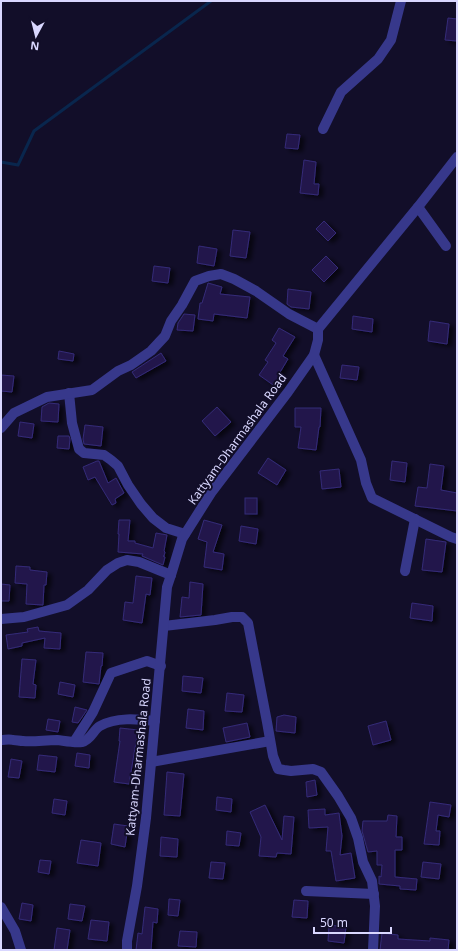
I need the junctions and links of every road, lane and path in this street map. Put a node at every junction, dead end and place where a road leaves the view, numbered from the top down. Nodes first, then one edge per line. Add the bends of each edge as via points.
1 (401, 1) edge
2 (322, 129) dead end
3 (457, 157) edge
4 (418, 207) junction
5 (446, 246) dead end
6 (318, 329) junction
7 (314, 355) junction
8 (69, 393) junction
9 (1, 428) edge
10 (415, 519) junction
11 (185, 534) junction
12 (457, 539) edge
13 (405, 571) dead end
14 (171, 575) junction
15 (1, 619) edge
16 (164, 626) junction
17 (161, 666) junction
18 (155, 720) junction
19 (1, 740) edge
20 (270, 741) junction
21 (74, 742) junction
22 (151, 762) junction
23 (306, 891) dead end
24 (374, 894) junction
25 (1, 907) edge
26 (21, 950) edge
27 (128, 950) edge
28 (373, 950) edge

1 - 2 street via 390,40 378,59 341,92
3 - 4 street
4 - 5 street
4 - 6 street
6 - 7 street, Kattyam-Dharmashala Road
6 - 8 street via 234,279 221,274 209,276 195,281 170,321 165,336 151,351 92,390
7 - 10 street via 362,460 372,498
7 - 11 street, Kattyam-Dharmashala Road via 211,493
8 - 9 street via 47,397 14,413
8 - 11 street via 72,423 79,449 104,455 111,460 118,466 128,486 153,518 166,528
10 - 12 street
10 - 13 street
11 - 14 street, Kattyam-Dharmashala Road
14 - 15 street via 128,560 106,570 88,590 67,605 24,617
14 - 16 street, Kattyam-Dharmashala Road via 167,587
16 - 17 street, Kattyam-Dharmashala Road
16 - 20 street via 232,617 242,617 248,623
17 - 18 street, Kattyam-Dharmashala Road
17 - 21 street via 147,661 111,673 93,712
18 - 21 street via 136,718 110,722 100,726 83,742
18 - 22 street, Kattyam-Dharmashala Road
19 - 21 street
20 - 22 street
20 - 24 street via 278,769 313,769 321,772 328,781 351,818
22 - 27 street, Kattyam-Dharmashala Road
23 - 24 street
24 - 28 street
25 - 26 street via 15,931

